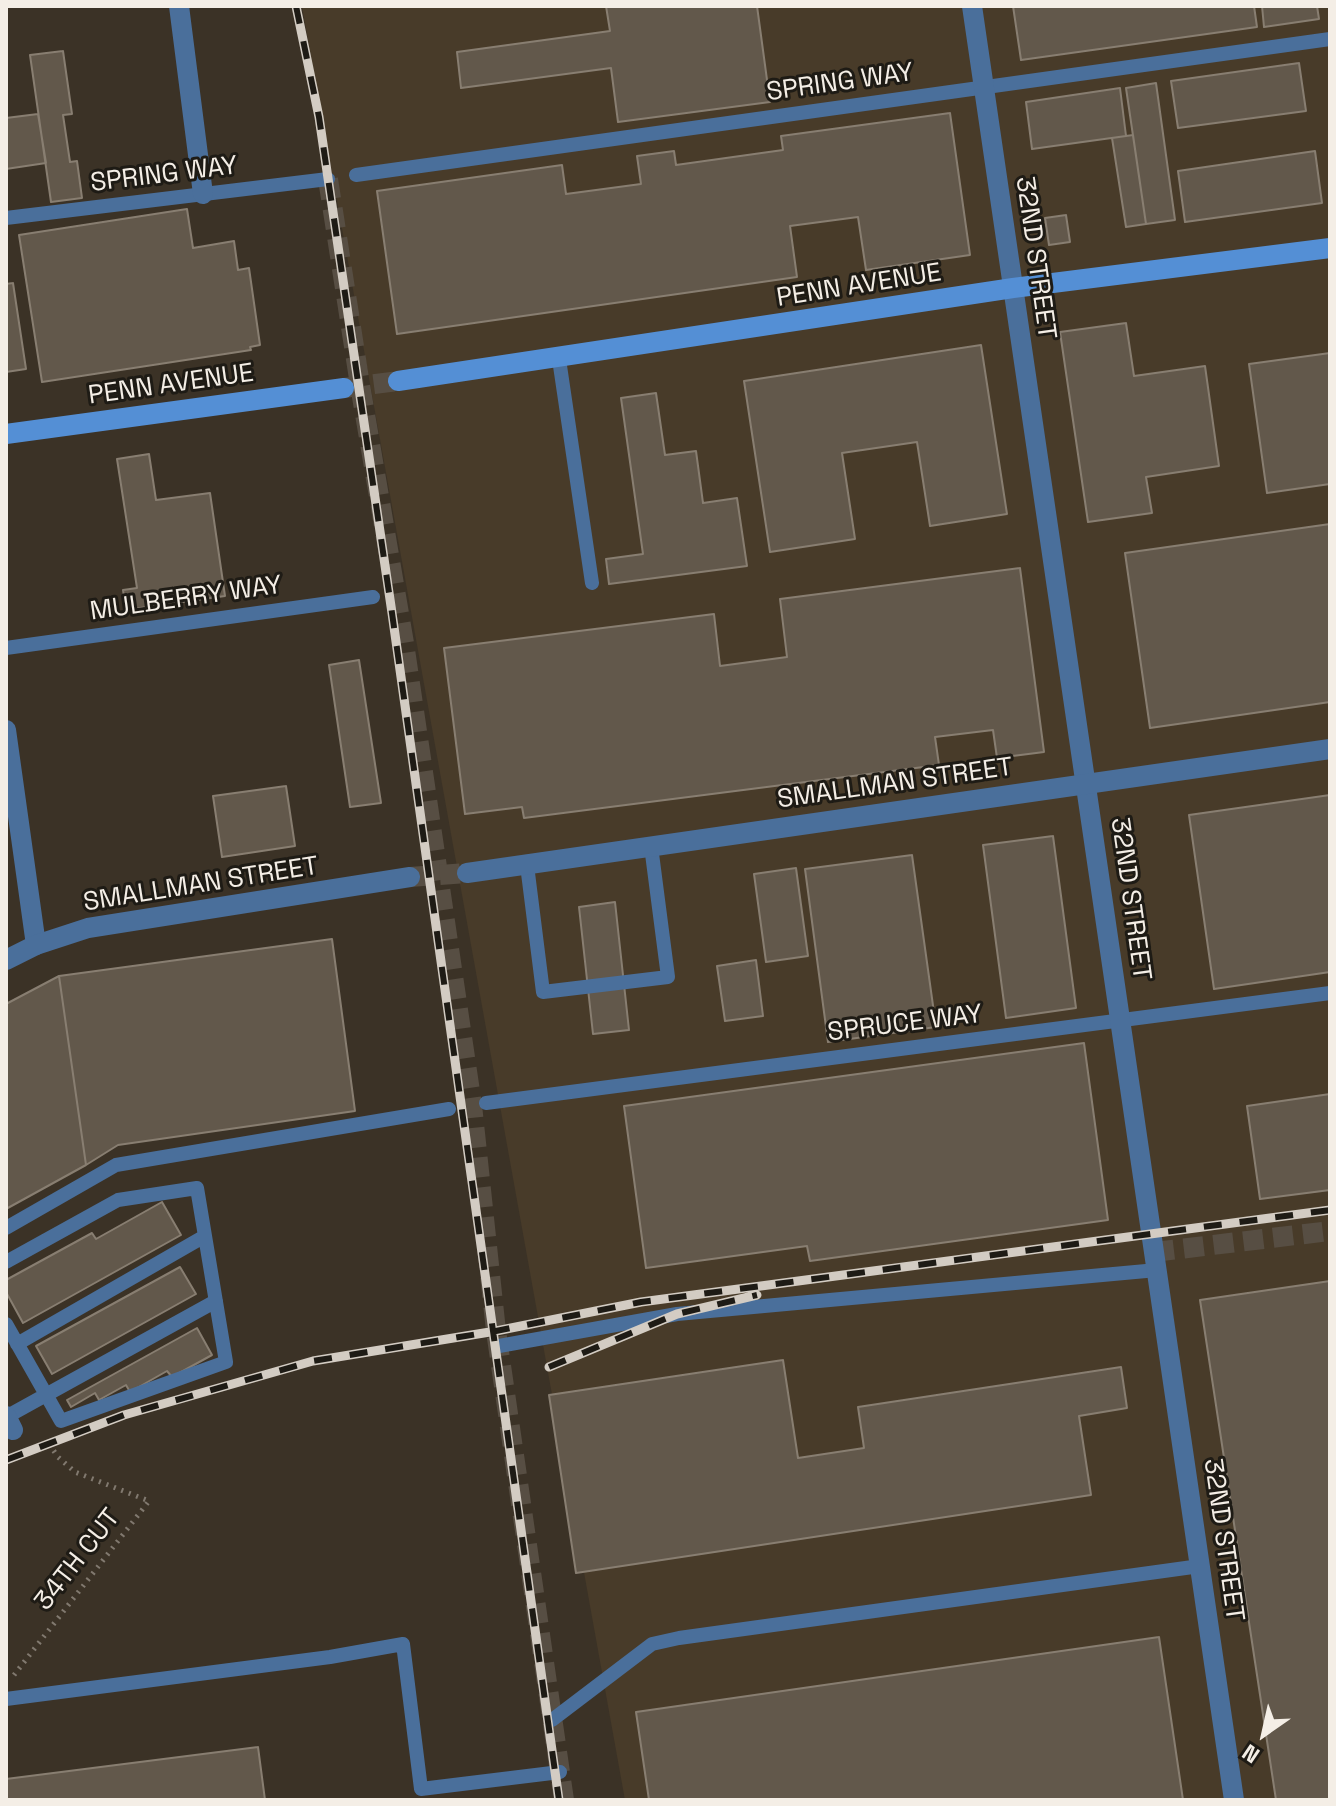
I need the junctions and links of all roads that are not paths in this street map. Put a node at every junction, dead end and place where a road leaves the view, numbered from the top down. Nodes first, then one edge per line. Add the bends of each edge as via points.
1 (179, 6) edge
2 (972, 6) edge
3 (1330, 39) edge
4 (984, 87) junction
5 (356, 175) dead end
6 (328, 179) dead end
7 (203, 194) junction
8 (6, 218) edge
9 (1330, 248) edge
10 (1013, 288) junction
11 (559, 359) junction
12 (398, 381) tunnel mouth
13 (344, 388) tunnel mouth
14 (6, 434) edge
15 (592, 583) dead end
16 (373, 597) dead end
17 (6, 648) edge
18 (6, 730) edge
19 (1330, 749) edge
20 (1087, 782) junction
21 (651, 846) junction
22 (527, 865) junction
23 (467, 873) tunnel mouth
24 (410, 877) tunnel mouth
25 (36, 945) junction
26 (6, 960) edge
27 (1330, 993) edge
28 (1121, 1021) junction
29 (486, 1103) dead end
30 (449, 1109) dead end
31 (6, 1228) edge
32 (205, 1236) junction
33 (6, 1262) edge
34 (1157, 1270) junction
35 (216, 1301) junction
36 (6, 1324) edge
37 (17, 1344) junction
38 (499, 1346) dead end
39 (47, 1395) junction
40 (8, 1421) edge
41 (1200, 1566) junction
42 (6, 1699) edge
43 (552, 1720) dead end
44 (560, 1772) dead end
45 (1234, 1800) edge

1 - 7 street
2 - 4 street, 32ND STREET
3 - 4 lane, SPRING WAY
4 - 5 lane, SPRING WAY
4 - 10 street, 32ND STREET
6 - 7 lane, SPRING WAY
7 - 8 lane, SPRING WAY
9 - 10 main road, PENN AVENUE
10 - 11 main road, PENN AVENUE
10 - 20 street, 32ND STREET
11 - 12 main road, PENN AVENUE
11 - 15 lane
13 - 14 main road, PENN AVENUE
16 - 17 lane, MULBERRY WAY
18 - 25 street
19 - 20 street, SMALLMAN STREET
20 - 21 street, SMALLMAN STREET
20 - 28 street, 32ND STREET
21 - 22 street, SMALLMAN STREET
21 - 22 lane via 668,977 543,992
22 - 23 street, SMALLMAN STREET
24 - 25 street, SMALLMAN STREET via 88,928
25 - 26 street, SMALLMAN STREET
27 - 28 lane, SPRUCE WAY
28 - 29 lane, SPRUCE WAY
28 - 34 street, 32ND STREET
30 - 31 lane via 116,1165
32 - 33 lane via 197,1188 118,1200
32 - 35 lane
32 - 37 lane
34 - 38 lane via 677,1314
34 - 41 street, 32ND STREET
35 - 39 lane
35 - 39 lane via 226,1362 61,1421
36 - 37 lane
37 - 39 lane
39 - 40 lane
41 - 43 lane via 652,1644
41 - 45 street, 32ND STREET
42 - 44 lane via 403,1644 421,1789

